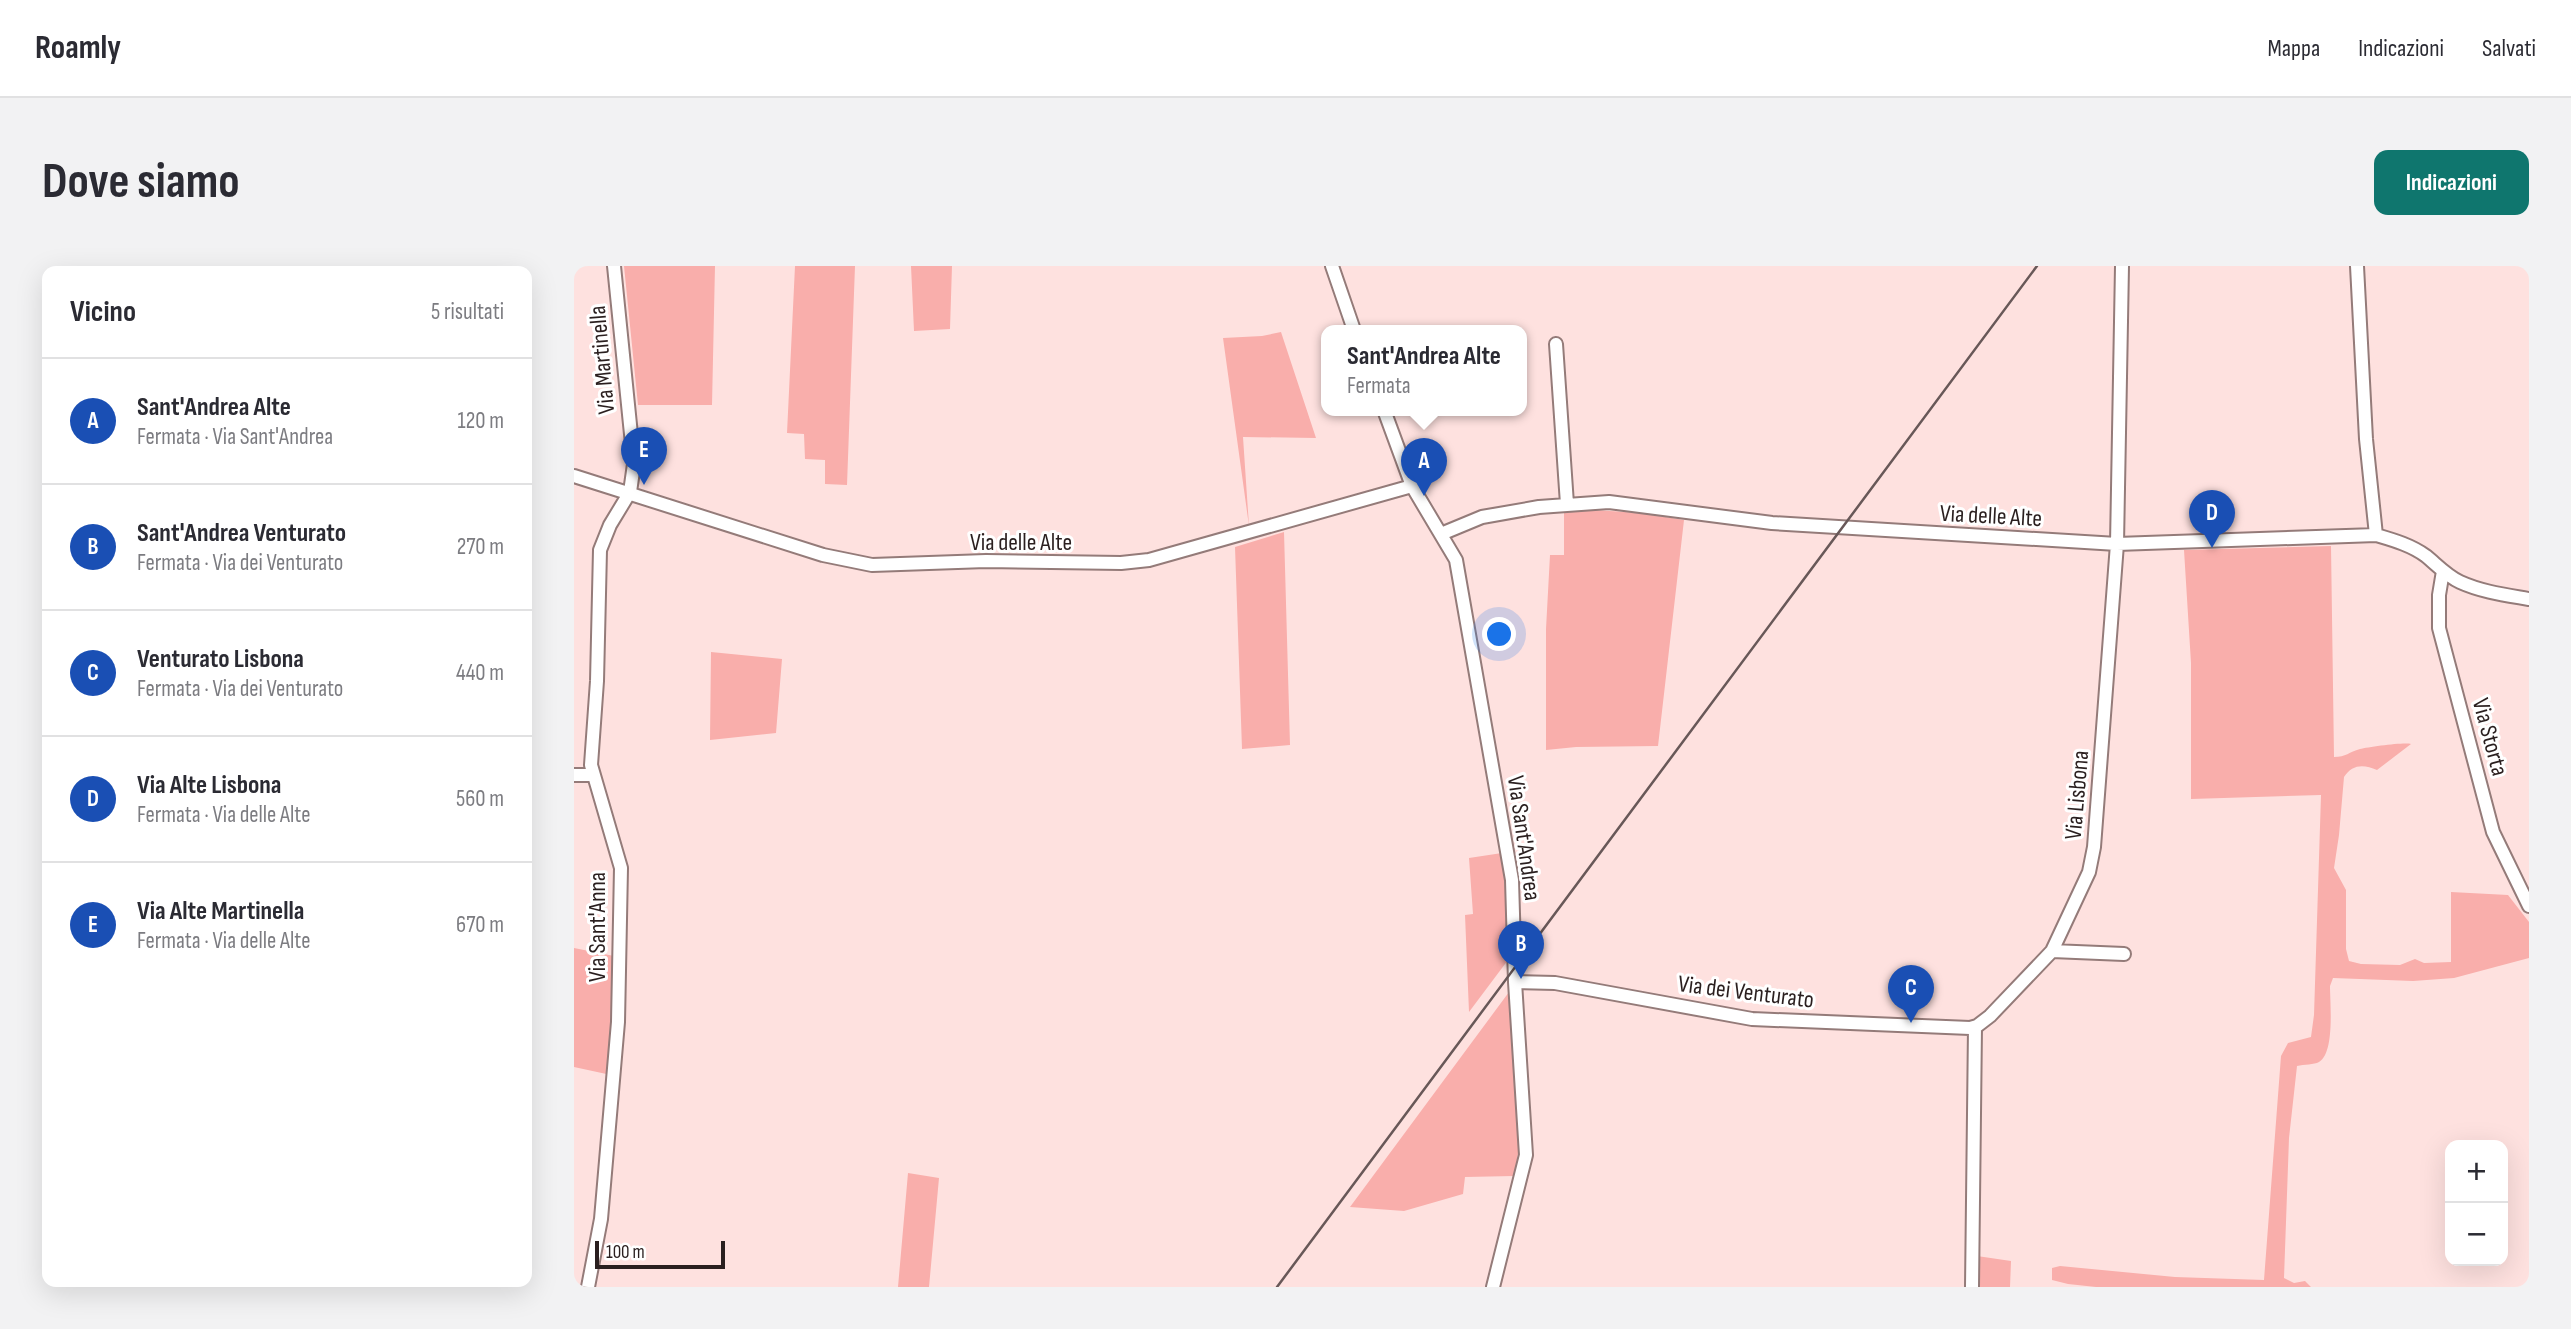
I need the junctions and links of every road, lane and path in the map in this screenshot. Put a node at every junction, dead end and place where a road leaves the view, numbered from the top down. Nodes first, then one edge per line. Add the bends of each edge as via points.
1 (614, 266) edge
2 (1332, 266) edge
3 (2122, 266) edge
4 (2357, 266) edge
5 (1352, 325) edge
6 (1556, 344) dead end
7 (1386, 416) edge
8 (574, 476) edge
9 (1412, 486) junction
10 (630, 492) junction
11 (1567, 504) junction
12 (1441, 534) junction
13 (2376, 535) junction
14 (2117, 544) junction
15 (2443, 572) junction
16 (2529, 600) edge
17 (574, 775) edge
18 (592, 775) junction
19 (2529, 906) edge
20 (2052, 951) junction
21 (2124, 954) dead end
22 (1515, 982) junction
23 (1975, 1027) junction
24 (588, 1287) edge
25 (1493, 1287) edge
26 (1972, 1287) edge

1 - 10 street, Via Martinella via 634,464
2 - 5 street
3 - 14 street, Via Lisbona
4 - 13 street via 2365,439
6 - 11 street
7 - 9 street, Via Sant'Andrea
8 - 10 street, Via delle Alte
9 - 10 street, Via delle Alte via 1121,564 986,561 872,565 823,555
9 - 12 street, Via Sant'Andrea
10 - 18 street, Via Sant'Anna via 600,550
11 - 12 street, Via delle Alte via 1482,517
11 - 14 street, Via delle Alte via 1609,502 1772,523
12 - 22 street, Via Sant'Andrea via 1456,560 1512,880
13 - 14 street, Via delle Alte
13 - 15 street, Via delle Alte via 2402,543
14 - 20 street, Via Lisbona via 2094,847 2089,873
15 - 16 street, Via delle Alte via 2460,582
15 - 19 street, Via Storta via 2439,628 2493,832
17 - 18 street
18 - 24 street, Via Sant'Anna via 621,868 618,1022 601,1219
20 - 21 street
20 - 23 street, Via Lisbona
22 - 23 street, Via dei Venturato via 1555,984 1752,1019
22 - 25 street, Via Sant'Andrea via 1526,1155
23 - 26 street

